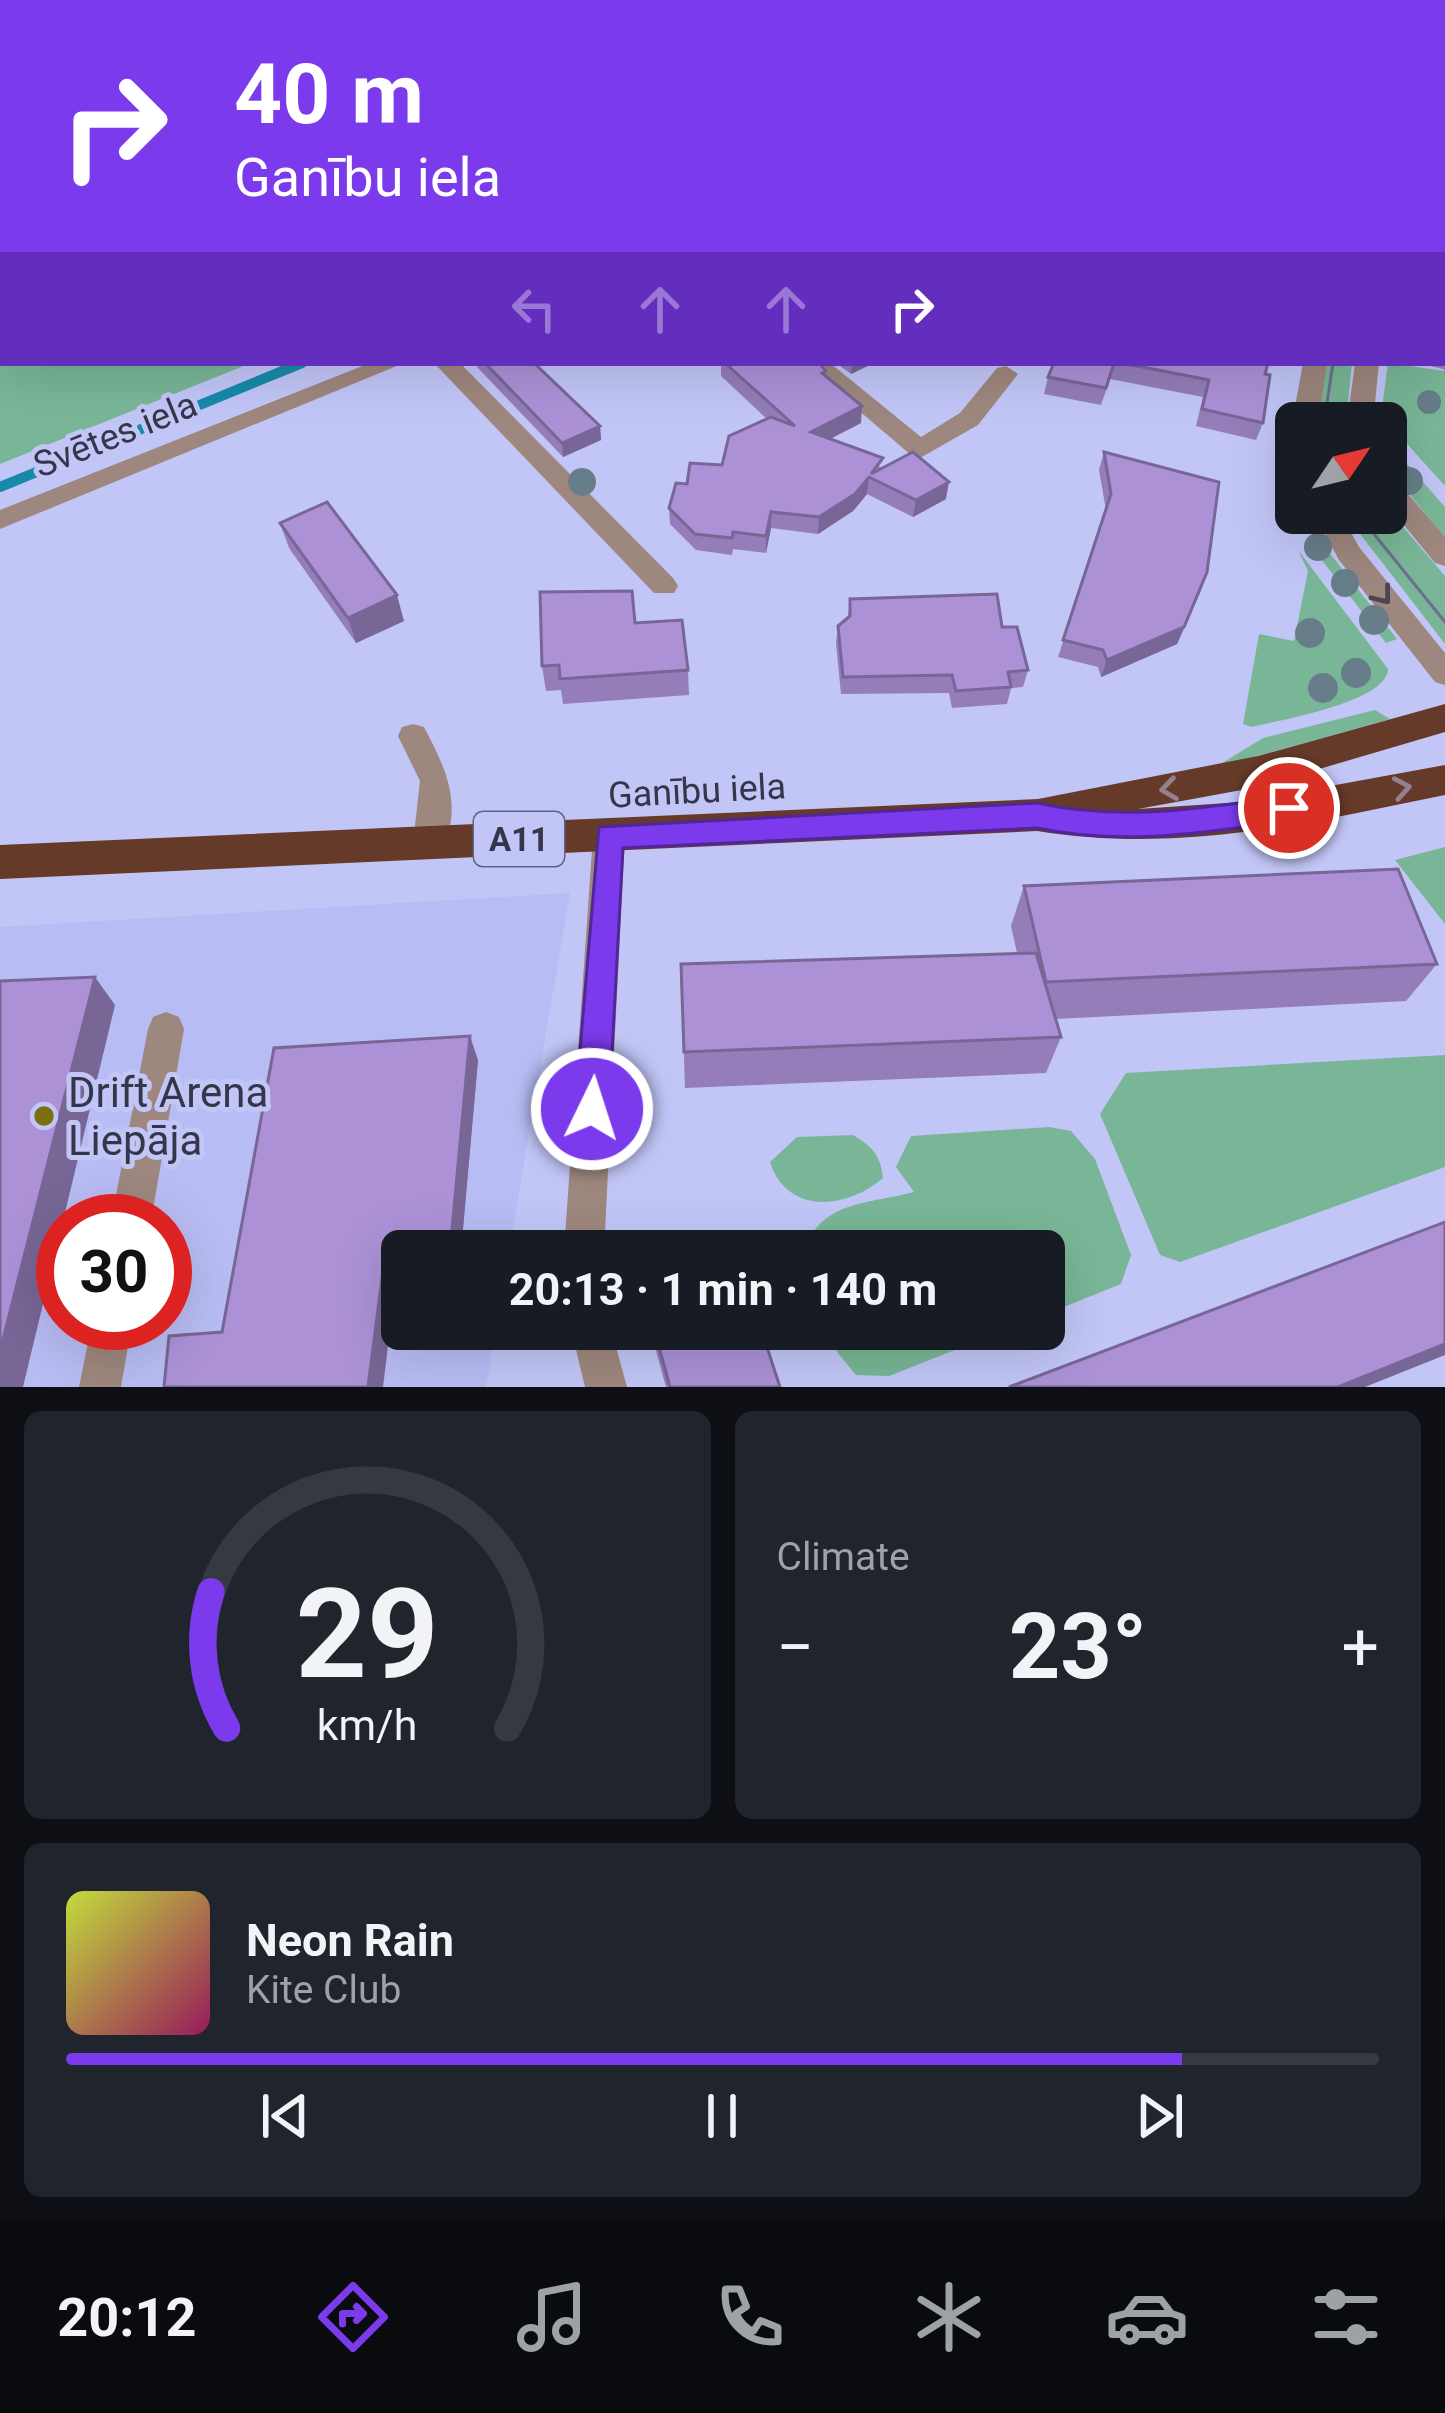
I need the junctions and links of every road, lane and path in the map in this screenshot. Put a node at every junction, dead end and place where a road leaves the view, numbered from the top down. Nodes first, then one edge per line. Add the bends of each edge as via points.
1 (385, 366) edge
2 (449, 366) edge
3 (818, 366) edge
4 (1314, 366) edge
5 (1367, 366) edge
6 (1006, 374) dead end
7 (1308, 402) edge
8 (1362, 402) edge
9 (1407, 510) edge
10 (0, 520) edge
11 (1338, 534) edge
12 (1445, 556) edge
13 (664, 586) dead end
14 (1445, 674) edge
15 (1445, 718) edge
16 (412, 736) dead end
17 (1445, 780) edge
18 (1037, 815) junction
19 (609, 836) junction
20 (429, 843) junction
21 (0, 862) edge
22 (166, 1030) dead end
23 (136, 1194) edge
24 (585, 1230) edge
25 (107, 1350) edge
26 (596, 1350) edge
27 (100, 1387) edge
28 (606, 1387) edge

1 - 10 street, Svētes iela
2 - 13 street
3 - 6 street via 920,448 969,419
4 - 7 street
5 - 8 street
9 - 12 street
11 -> 14 street
15 -> 18 highway, Ganību iela / A11 via 1320,756
16 - 20 street via 436,782
18 -> 17 highway, Ganību iela / A11 via 1095,828 1148,828
18 - 19 highway, Ganību iela / A11
19 - 20 highway, Ganību iela / A11
19 - 24 street
20 - 21 highway, Ganību iela / A11
22 - 23 street
25 - 27 street
26 - 28 street

